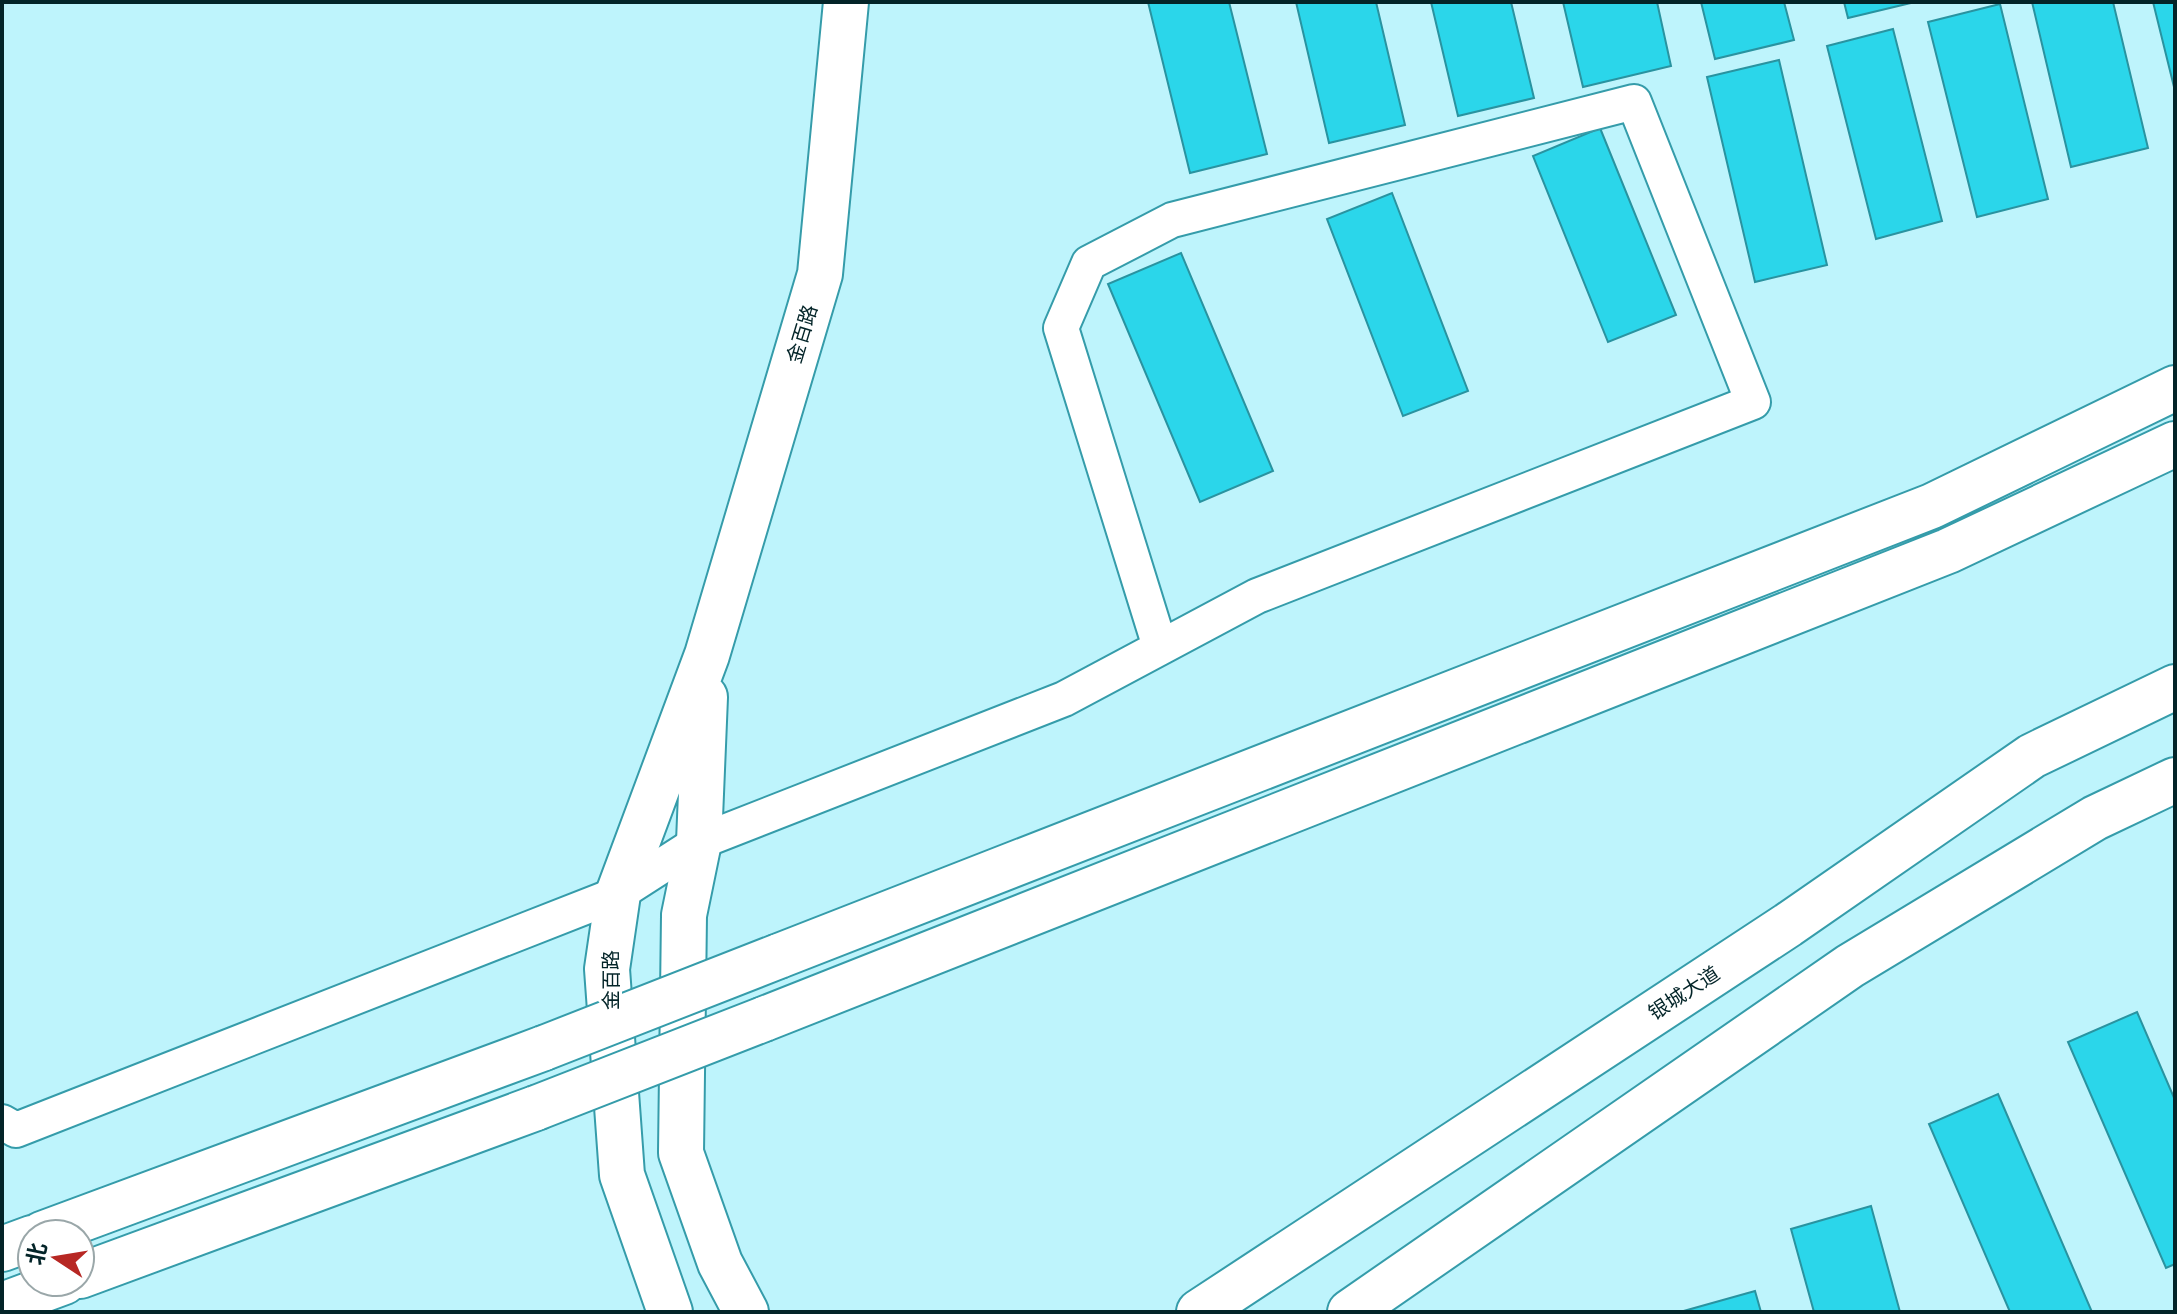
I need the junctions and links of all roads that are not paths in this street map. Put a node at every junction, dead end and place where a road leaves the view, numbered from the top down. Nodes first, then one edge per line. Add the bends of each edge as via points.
1 (846, 2) edge
2 (2175, 388) edge
3 (2175, 444) edge
4 (1160, 647) junction
5 (707, 655) junction
6 (2175, 687) edge
7 (2175, 780) edge
8 (699, 842) junction
9 (618, 894) junction
10 (2, 1122) edge
11 (85, 1218) edge
12 (96, 1270) edge
13 (21, 1298) edge
14 (2, 1305) edge
15 (670, 1312) edge
16 (746, 1312) edge
17 (1199, 1312) edge
18 (1350, 1312) edge

1 - 5 main road, 金百路 via 820,274
2 - 11 main road, bridge via 1932,506 544,1048
3 - 12 main road, bridge via 1948,551 536,1108
4 - 4 street via 1257,596 1753,402 1634,102 1172,220 1089,263 1061,328
4 - 8 street via 1064,699
5 - 8 main road, 金百路
5 - 9 main road, 金百路
6 - 17 main road, 银城大道 via 2032,756 1788,925
7 - 18 main road via 2095,818 1850,966
8 - 9 street
8 - 16 main road, 金百路 via 684,915 681,1153 720,1263
9 - 10 street via 16,1130
9 - 15 main road, 金百路 via 607,969 622,1175
13 - 14 main road

